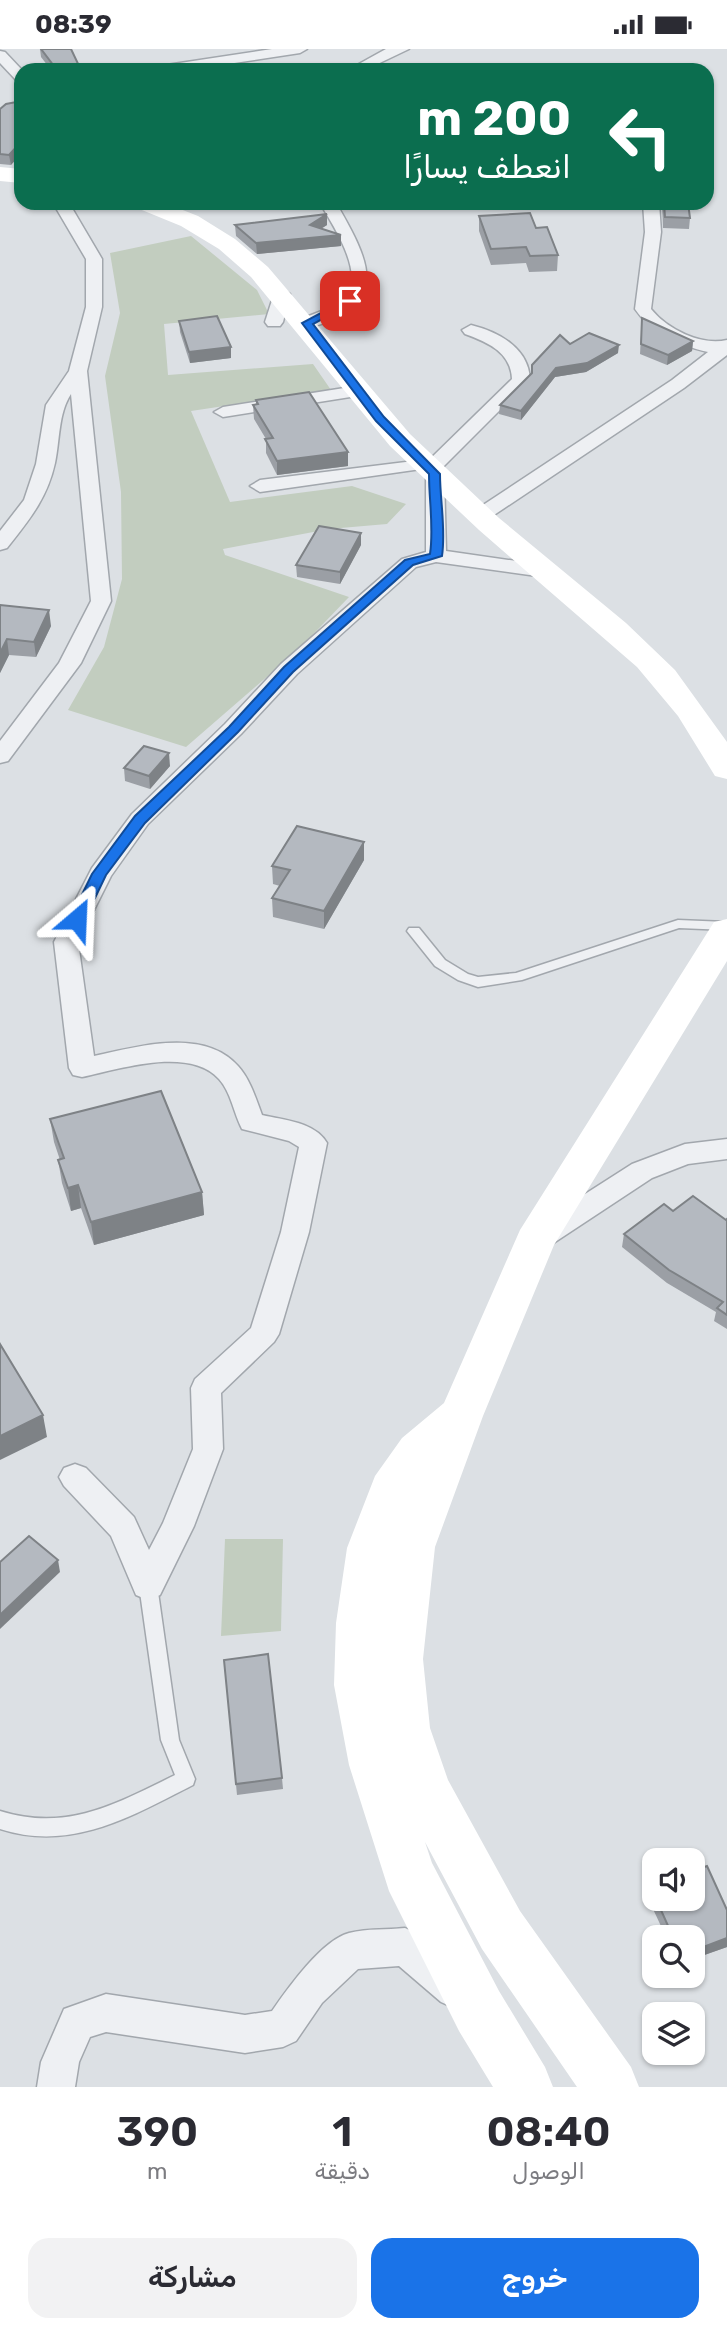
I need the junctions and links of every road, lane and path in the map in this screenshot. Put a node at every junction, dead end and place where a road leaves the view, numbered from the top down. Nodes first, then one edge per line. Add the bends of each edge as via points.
1 (233, 49) edge
2 (300, 49) edge
3 (402, 49) edge
4 (0, 55) edge
5 (194, 63) edge
6 (209, 63) edge
7 (367, 63) edge
8 (14, 70) edge
9 (65, 210) edge
10 (167, 210) edge
11 (332, 210) edge
12 (651, 210) edge
13 (282, 294) junction
14 (274, 322) dead end
15 (307, 323) junction
16 (471, 330) dead end
17 (725, 348) edge
18 (78, 371) junction
19 (357, 391) junction
20 (223, 412) dead end
21 (430, 469) junction
22 (260, 486) dead end
23 (481, 515) junction
24 (0, 544) edge
25 (436, 556) junction
26 (544, 571) junction
27 (0, 756) edge
28 (727, 769) edge
29 (727, 929) edge
30 (414, 931) dead end
31 (727, 1149) edge
32 (535, 1241) junction
33 (461, 1416) junction
34 (75, 1477) dead end
35 (148, 1585) junction
36 (0, 1820) edge
37 (479, 2011) junction
38 (56, 2087) edge
39 (525, 2087) edge
40 (611, 2087) edge

1 - 5 street via 195,53 191,59
2 - 6 street
3 - 7 street
4 - 8 street
9 - 18 street via 94,258 94,307
10 - 13 street via 237,251
11 - 15 street via 355,255 360,290 350,301
12 - 17 street via 653,232 643,309 668,332
13 - 14 street
13 - 15 street
15 - 19 street
16 - 21 street via 508,349 522,371 521,380
17 - 23 street
18 - 24 street via 55,405 33,501
18 - 27 street via 102,601 58,685
19 - 20 street
19 - 21 street
21 - 22 street
21 - 23 street
21 - 25 street via 439,538
23 - 26 street
25 - 26 street
25 - 35 street via 409,563 299,660 140,819 100,874 66,942 82,1068 173,1051 206,1058 228,1072 252,1122 297,1133 313,1143 295,1232 264,1334 206,1388 208,1449 178,1526
26 - 28 street via 618,630 678,693
29 - 30 lane via 678,924 517,977 478,982 440,963
29 - 32 street
31 - 32 street via 685,1154 642,1171
32 - 33 street
33 - 37 street via 418,1452 391,1490 371,1548 360,1623 359,1685 375,1765 408,1872
33 - 40 street via 411,1547 398,1660 405,1728 425,1790 501,1930
34 - 35 street via 123,1527
35 - 36 lane via 170,1740 186,1779 89,1822 42,1830
37 - 38 street via 405,1947 350,1951 309,1990 284,2028 245,2034 106,2013 77,2022 60,2062
37 - 39 street

